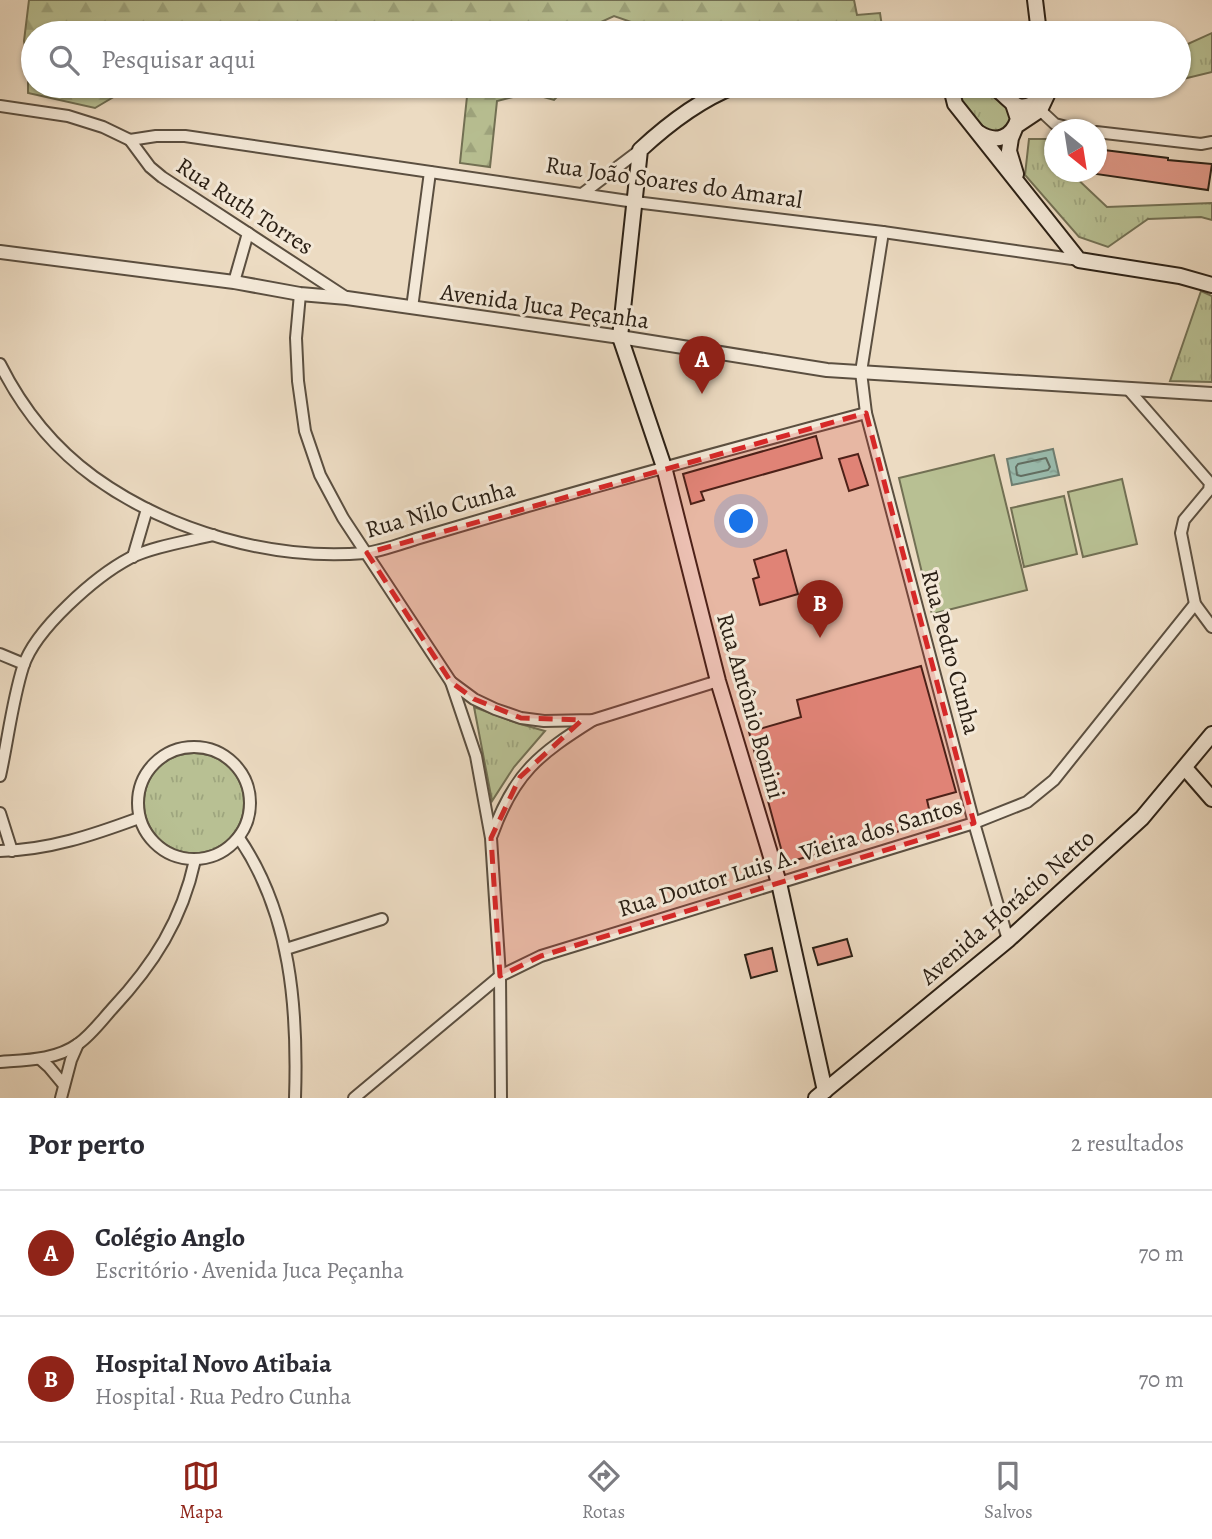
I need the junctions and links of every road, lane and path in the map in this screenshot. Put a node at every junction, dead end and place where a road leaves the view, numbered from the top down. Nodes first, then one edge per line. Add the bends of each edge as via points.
1 (1035, 0) edge
2 (1038, 21) edge
3 (708, 98) edge
4 (952, 98) edge
5 (1006, 98) edge
6 (1038, 98) edge
7 (1044, 98) edge
8 (1013, 104) junction
9 (0, 106) edge
10 (1040, 110) junction
11 (1050, 119) edge
12 (1016, 126) junction
13 (977, 132) junction
14 (1107, 133) edge
15 (130, 140) junction
16 (1212, 142) edge
17 (640, 150) junction
18 (430, 172) junction
19 (582, 194) junction
20 (1027, 196) junction
21 (635, 202) junction
22 (883, 232) junction
23 (248, 233) junction
24 (0, 252) edge
25 (1079, 260) junction
26 (234, 282) junction
27 (1212, 285) edge
28 (300, 294) junction
29 (346, 298) junction
30 (412, 307) junction
31 (620, 337) junction
32 (0, 364) edge
33 (861, 372) junction
34 (1128, 389) junction
35 (1212, 394) edge
36 (866, 413) junction
37 (664, 467) junction
38 (147, 509) junction
39 (213, 535) junction
40 (367, 553) junction
41 (133, 556) junction
42 (1195, 604) junction
43 (1212, 627) edge
44 (0, 653) edge
45 (24, 664) junction
46 (718, 681) junction
47 (451, 682) junction
48 (544, 720) junction
49 (593, 720) junction
50 (1212, 734) edge
51 (557, 743) junction
52 (1185, 768) junction
53 (0, 776) edge
54 (1212, 799) edge
55 (0, 813) edge
56 (139, 818) junction
57 (974, 823) junction
58 (239, 838) junction
59 (491, 838) junction
60 (6, 851) edge
61 (195, 860) junction
62 (779, 883) junction
63 (382, 919) dead end
64 (1008, 940) junction
65 (286, 949) junction
66 (500, 976) junction
67 (78, 1044) junction
68 (40, 1059) junction
69 (0, 1062) edge
70 (64, 1085) junction
71 (821, 1094) edge
72 (61, 1098) edge
73 (295, 1098) edge
74 (354, 1098) edge
75 (501, 1098) edge

1 - 2 main road
3 - 17 main road
4 - 13 main road
5 - 8 main road
6 - 8 main road via 1029,106
7 - 10 main road
8 - 12 main road
9 - 15 street via 68,116
10 - 11 street
10 - 12 main road
12 - 13 main road via 995,140
12 - 20 main road via 1009,151
13 - 20 main road
14 - 16 street
15 - 18 street, Rua João Soares do Amaral via 185,136
15 - 23 street, Rua Ruth Torres via 162,177
17 - 19 street
17 - 21 main road
18 - 19 street, Rua João Soares do Amaral
18 - 30 street
19 - 21 street, Rua João Soares do Amaral
20 - 25 main road
21 - 22 street, Rua João Soares do Amaral
21 - 31 main road
22 - 25 street, Rua João Soares do Amaral
22 - 33 street, Rua Pedro Cunha
23 - 26 street
23 - 29 street, Rua Ruth Torres
24 - 26 street, Avenida Juca Peçanha
25 - 27 main road, Rua João Soares do Amaral
26 - 28 street, Avenida Juca Peçanha
28 - 29 street, Avenida Juca Peçanha
28 - 40 street via 297,360 305,431 320,475
29 - 30 street, Avenida Juca Peçanha
30 - 31 street, Avenida Juca Peçanha
31 - 33 street, Avenida Juca Peçanha
31 - 37 main road, Rua Antônio Bonini
32 - 38 street, Rua Nilo Cunha via 29,411 66,453 93,476
33 - 34 street, Avenida Juca Peçanha
33 - 36 street, Rua Pedro Cunha
34 - 35 street, Avenida Juca Peçanha
34 - 42 street via 1210,483 1184,520 1181,533
36 - 37 street, Rua Nilo Cunha
36 - 57 street, Rua Pedro Cunha
37 - 40 street, Rua Nilo Cunha
37 - 46 main road, Rua Antônio Bonini
38 - 39 street, Rua Nilo Cunha
38 - 41 street
39 - 40 street, Rua Nilo Cunha via 316,554
39 - 41 street
40 - 47 street
41 - 45 street via 95,580 72,602
42 - 43 street
42 - 57 street, Rua Doutor Luis A. Vieira dos Santos via 1054,780 1027,802
44 - 45 street
45 - 53 street
46 - 49 street
46 - 62 main road, Rua Antônio Bonini
47 - 48 street via 495,709
47 - 59 street via 476,756
48 - 49 street
48 - 51 street via 555,729
49 - 51 street
50 - 52 main road, Avenida Horácio Netto
51 - 59 street via 520,777
52 - 54 main road
52 - 64 main road, Avenida Horácio Netto via 1142,818
55 - 60 street
56 - 58 street via 137,799 153,764 169,752 207,748 225,755 248,785 251,804
56 - 60 street via 43,848
56 - 61 street via 160,848
57 - 62 street, Rua Doutor Luis A. Vieira dos Santos
57 - 64 street, Rua Pedro Cunha
58 - 61 street via 212,857
58 - 65 street via 268,892
59 - 66 street
61 - 67 street via 189,891 149,966
62 - 66 street, Rua Doutor Luis A. Vieira dos Santos via 541,956
62 - 71 main road, Rua Antônio Bonini
63 - 65 street
64 - 71 main road, Avenida Horácio Netto
65 - 73 street via 294,1015
66 - 74 street, Rua Doutor Luis A. Vieira dos Santos
66 - 75 street
67 - 68 street
67 - 70 street
68 - 69 street
68 - 70 street
70 - 72 street

